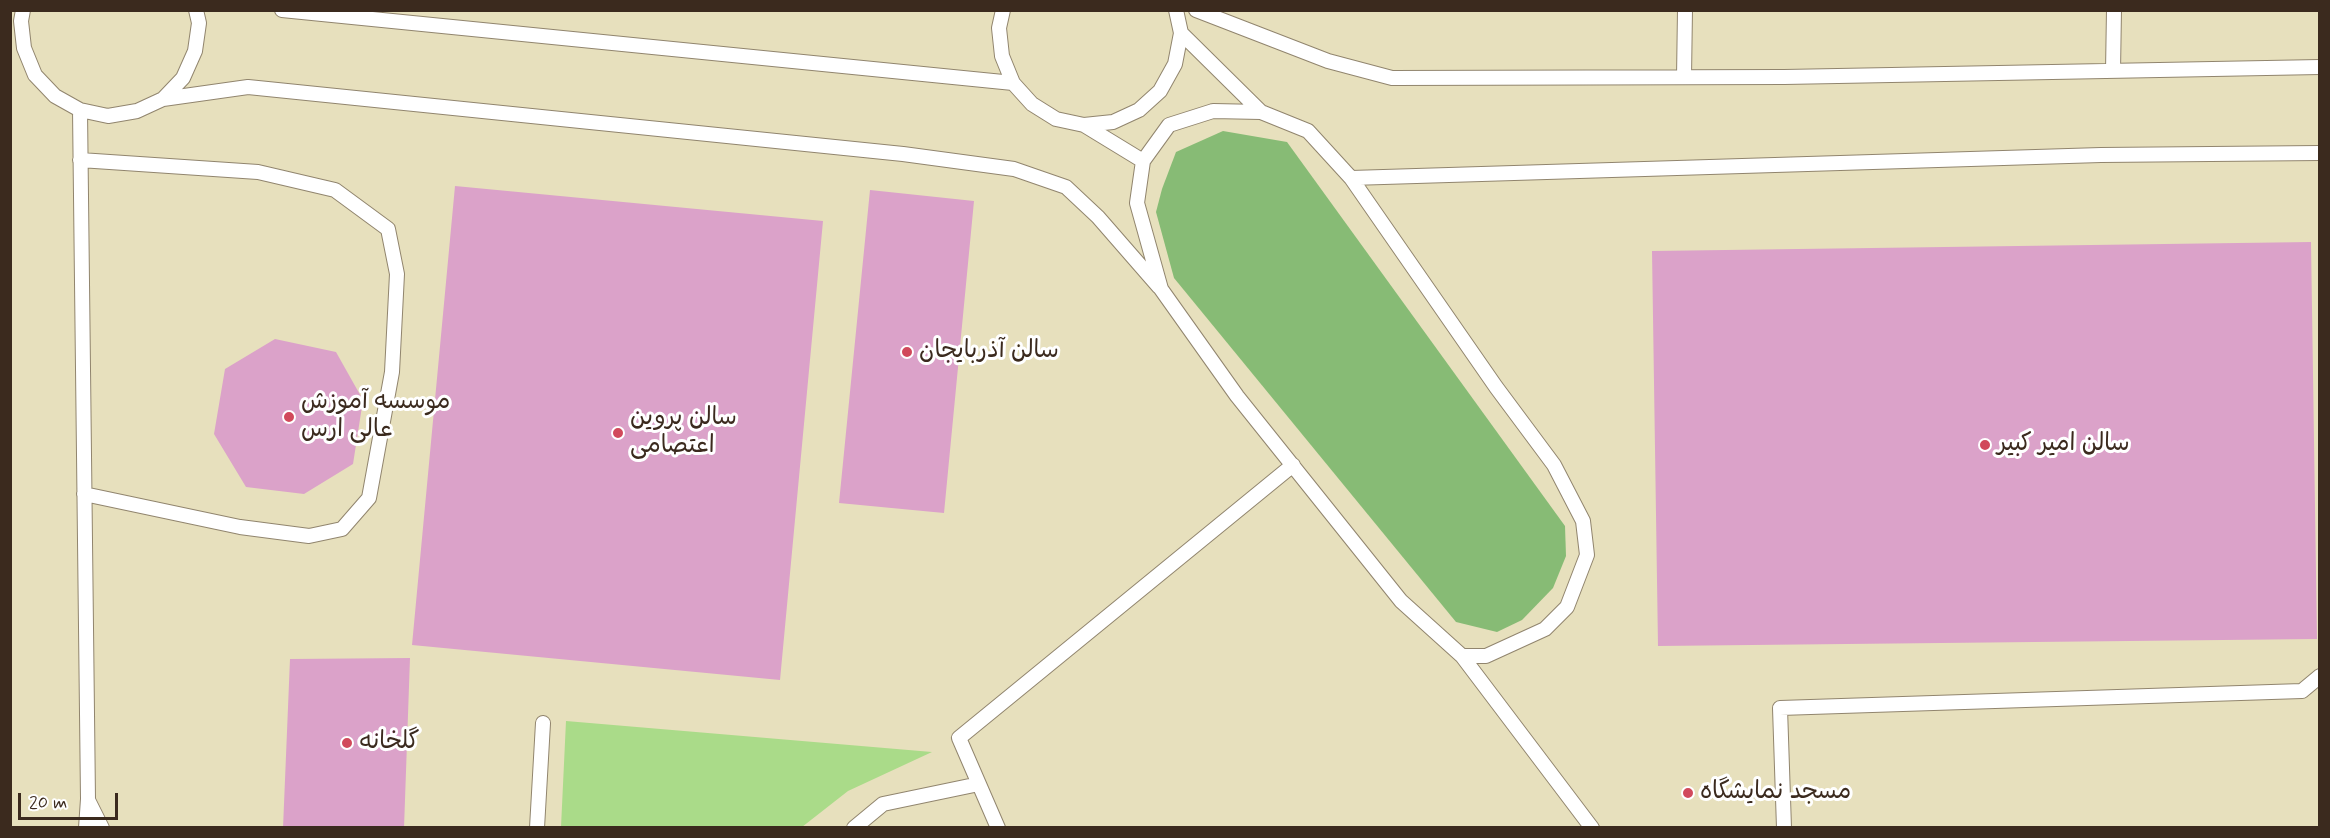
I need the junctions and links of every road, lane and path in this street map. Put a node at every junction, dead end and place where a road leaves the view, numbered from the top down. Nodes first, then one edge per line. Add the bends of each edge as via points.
1 (23, 10) edge
2 (196, 10) edge
3 (282, 10) edge
4 (1003, 10) edge
5 (1176, 10) edge
6 (1196, 10) edge
7 (1685, 10) edge
8 (2115, 10) edge
9 (10, 21) edge
10 (1181, 33) junction
11 (24, 48) junction
12 (2319, 68) edge
13 (2113, 71) junction
14 (1684, 77) junction
15 (1013, 83) junction
16 (163, 99) junction
17 (80, 110) junction
18 (1261, 112) junction
19 (1084, 124) junction
20 (2319, 153) edge
21 (80, 160) junction
22 (1143, 161) junction
23 (1352, 178) junction
24 (1161, 289) junction
25 (1293, 465) junction
26 (84, 494) junction
27 (1462, 656) junction
28 (2319, 676) edge
29 (543, 723) dead end
30 (979, 784) junction
31 (88, 799) junction
32 (86, 828) edge
33 (102, 828) edge
34 (537, 828) edge
35 (854, 828) edge
36 (998, 828) edge
37 (1593, 828) edge
38 (1784, 828) edge

1 - 11 lane
2 - 16 lane via 199,23 195,51 183,78
3 - 15 lane
4 - 15 lane via 999,28 1002,56
5 - 10 lane
6 - 14 lane via 1328,61 1392,78
7 - 14 lane
8 - 13 lane
9 - 11 lane
10 - 18 lane
10 - 19 lane via 1175,64 1160,91 1139,110 1113,122
11 - 17 lane via 35,75 55,96
12 - 13 lane
13 - 14 lane
15 - 19 lane via 1032,104 1056,119
16 - 17 lane via 137,111 108,116
16 - 24 lane via 248,87 903,154 1014,169 1066,188 1098,217
17 - 21 lane
18 - 22 lane via 1213,111 1169,125
18 - 23 lane via 1308,131
19 - 22 lane
20 - 23 lane via 2101,155
21 - 26 lane
21 - 26 lane via 258,172 335,190 388,229 397,274 392,372 369,498 342,529 309,536 240,527
22 - 24 lane via 1137,203
23 - 27 lane via 1554,465 1583,521 1587,555 1567,607 1545,629 1486,656
24 - 25 lane via 1237,396
25 - 27 lane via 1401,601
25 - 30 lane via 959,738
26 - 31 lane
27 - 37 lane
28 - 38 lane via 2302,692 1780,708
29 - 34 lane
30 - 35 lane via 883,804
30 - 36 lane
31 - 32 lane
31 - 33 lane

